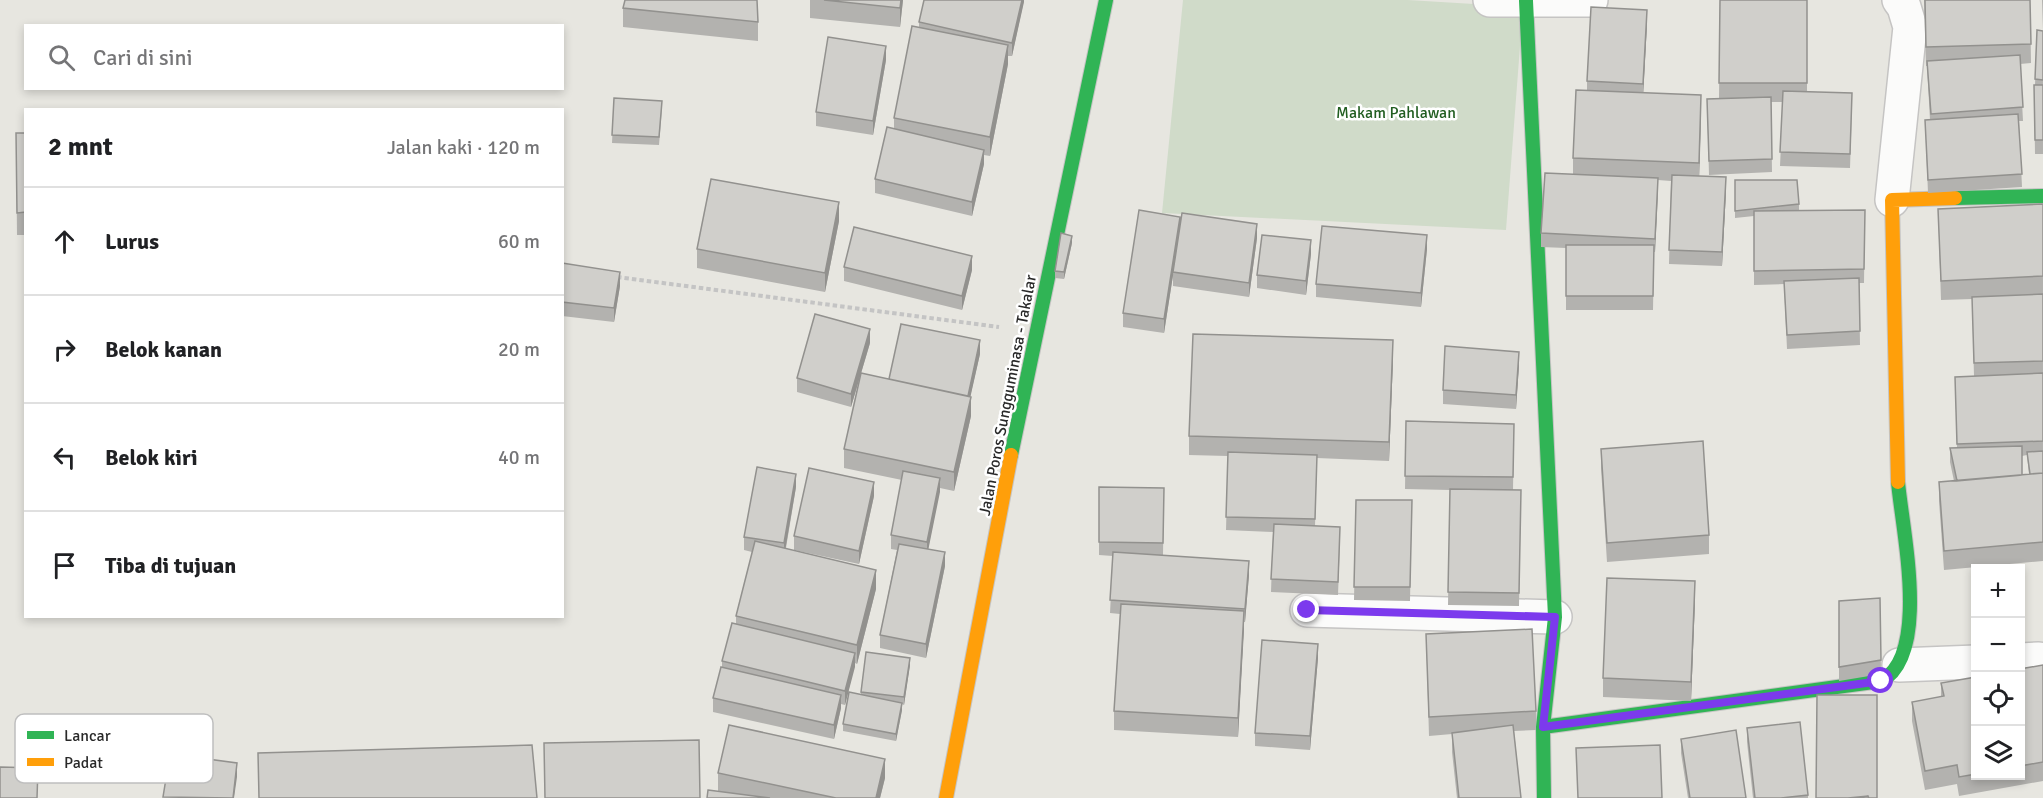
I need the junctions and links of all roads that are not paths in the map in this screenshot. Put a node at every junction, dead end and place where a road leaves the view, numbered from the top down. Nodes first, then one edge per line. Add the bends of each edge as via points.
1 (1106, 0) edge
2 (1490, 0) edge
3 (1591, 0) edge
4 (1899, 0) edge
5 (1526, 1) edge
6 (2043, 196) edge
7 (1892, 200) junction
8 (1307, 610) dead end
9 (1555, 617) junction
10 (1971, 662) edge
11 (1899, 665) junction
12 (1543, 727) junction
13 (946, 798) edge
14 (1544, 798) edge

1 - 13 main road, Jalan Poros Sungguminasa - Takalar via 1035,332
2 - 5 street
3 - 5 street
4 - 7 street via 1910,27
5 - 9 main road
6 - 7 main road
7 - 11 main road via 1898,481 1909,599
8 - 9 street
9 - 12 main road
10 - 11 street
11 - 12 main road via 1891,678 1881,681
12 - 14 main road

